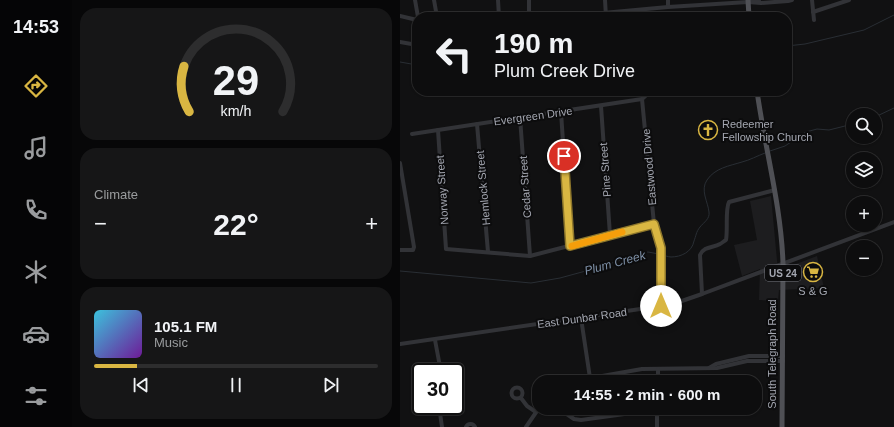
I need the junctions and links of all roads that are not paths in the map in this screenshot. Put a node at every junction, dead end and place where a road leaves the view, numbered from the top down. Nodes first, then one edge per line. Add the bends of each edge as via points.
1 (415, 0) edge
2 (434, 0) edge
3 (498, 0) edge
4 (529, 0) edge
5 (605, 0) edge
6 (668, 0) edge
7 (759, 0) edge
8 (792, 0) edge
9 (812, 0) edge
10 (849, 0) edge
11 (748, 1) edge
12 (668, 7) junction
13 (416, 12) edge
14 (436, 12) edge
15 (499, 12) edge
16 (530, 12) edge
17 (606, 12) edge
18 (629, 12) edge
19 (749, 12) edge
20 (813, 12) junction
21 (400, 16) edge
22 (412, 17) edge
23 (814, 20) dead end
24 (400, 42) edge
25 (412, 44) edge
26 (645, 96) edge
27 (758, 96) edge
28 (642, 99) junction
29 (600, 106) junction
30 (561, 112) junction
31 (520, 118) junction
32 (477, 124) junction
33 (438, 130) junction
34 (412, 134) dead end
35 (400, 162) edge
36 (401, 176) edge
37 (775, 190) junction
38 (894, 222) edge
39 (654, 224) junction
40 (610, 235) junction
41 (570, 246) junction
42 (400, 250) edge
43 (488, 252) junction
44 (530, 256) junction
45 (783, 263) junction
46 (702, 294) junction
47 (661, 306) junction
48 (580, 318) junction
49 (435, 340) junction
50 (400, 344) edge
51 (783, 358) junction
52 (439, 363) edge
53 (658, 369) junction
54 (590, 375) edge
55 (607, 375) edge
56 (658, 375) edge
57 (521, 398) dead end
58 (532, 409) edge
59 (440, 415) edge
60 (534, 415) edge
61 (569, 415) edge
62 (617, 415) edge
63 (657, 415) edge
64 (442, 427) edge
65 (466, 427) edge
66 (475, 427) edge
67 (526, 427) edge
68 (657, 427) edge
69 (782, 427) edge

1 - 13 street
2 - 14 street
3 - 15 street
4 - 16 street
5 - 17 street
6 - 12 street
7 - 11 street
8 - 11 street via 761,3
9 - 20 street
10 - 20 street
11 - 12 street
11 - 19 main road
12 - 18 street
20 - 23 street
21 - 22 street
24 - 25 street
26 - 28 street
27 - 37 main road, South Telegraph Road / US 24
28 - 29 street, Evergreen Drive
28 - 39 street, Eastwood Drive
29 - 30 street, Evergreen Drive
29 - 40 street, Pine Street
30 - 31 street, Evergreen Drive
30 - 41 street
31 - 32 street, Evergreen Drive
31 - 44 street, Cedar Street
32 - 33 street, Evergreen Drive
32 - 43 street, Hemlock Street
33 - 34 street, Evergreen Drive
33 - 43 street, Norway Street via 446,249
35 - 36 street
36 - 42 street via 414,247 413,250
37 - 45 main road, South Telegraph Road / US 24
37 - 46 street via 729,202 726,240 705,249 700,255
38 - 45 street, East Dunbar Road
39 - 40 street
39 - 47 street, Eastwood Drive via 661,248
40 - 41 street
41 - 44 street
43 - 44 street
45 - 46 street, East Dunbar Road
45 - 51 main road, South Telegraph Road / US 24
46 - 47 street, East Dunbar Road
47 - 48 street, East Dunbar Road
48 - 49 street, East Dunbar Road
48 - 54 street
49 - 50 street, East Dunbar Road
49 - 52 street
51 - 53 street via 747,361 717,368
51 - 69 main road, South Telegraph Road / US 24
53 - 55 street
53 - 56 street
57 - 58 street
59 - 64 street
60 - 67 street
61 - 62 street via 581,420
63 - 68 street
65 - 66 street via 473,424

